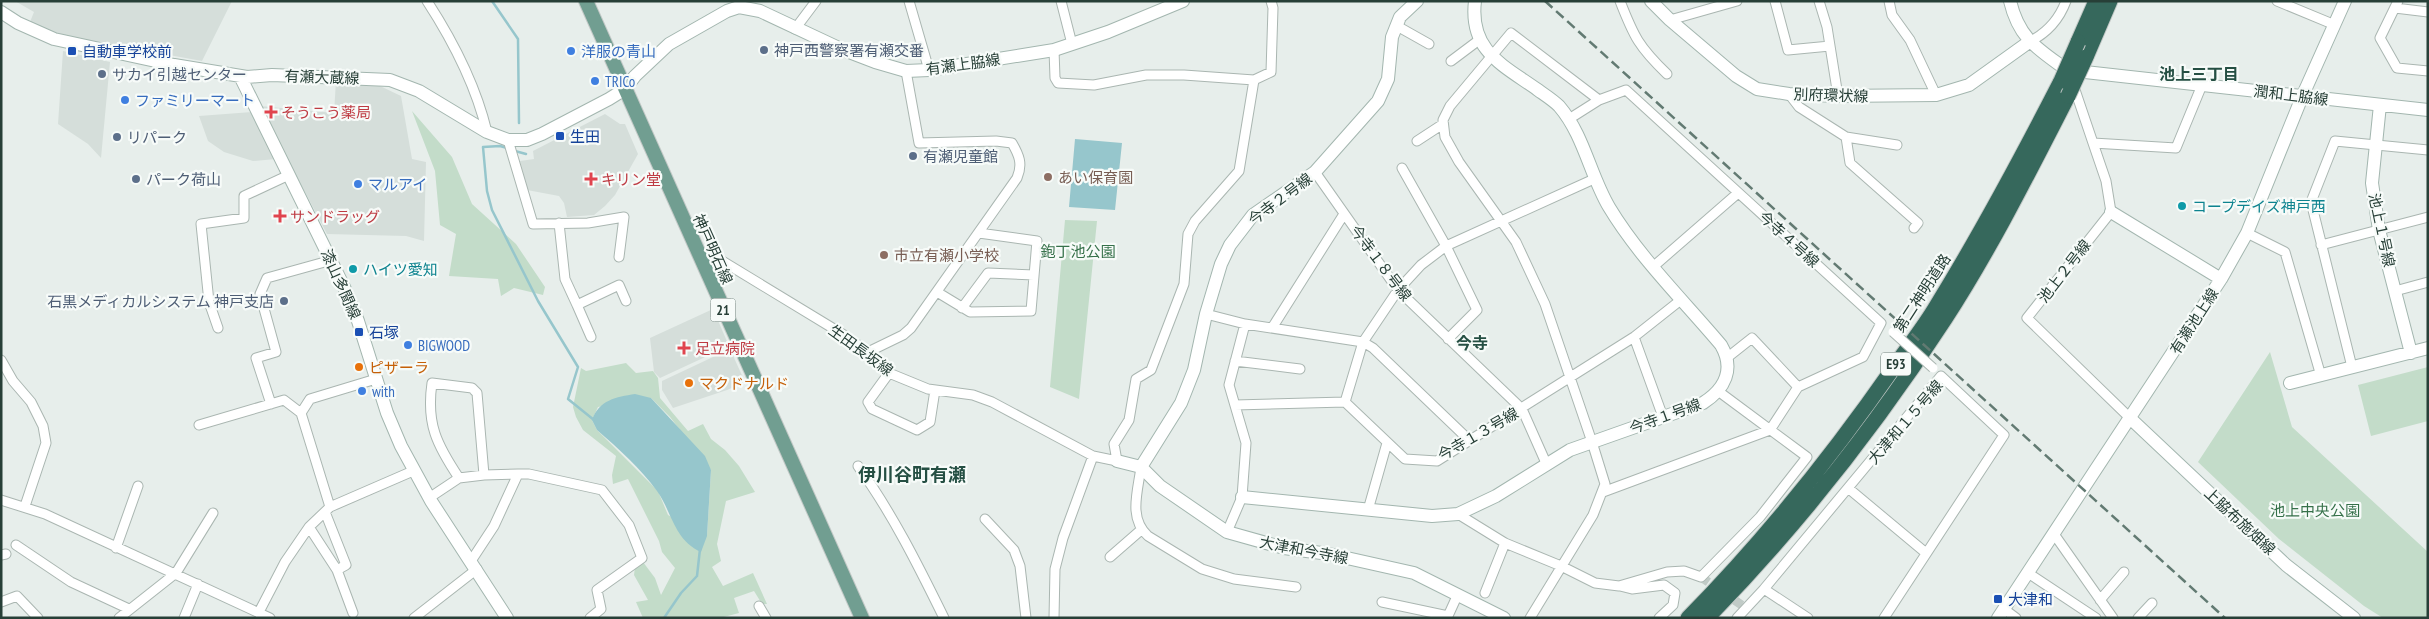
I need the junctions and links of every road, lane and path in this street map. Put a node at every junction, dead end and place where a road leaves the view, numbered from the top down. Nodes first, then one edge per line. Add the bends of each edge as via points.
1 (427, 1) edge
2 (586, 1) edge
3 (816, 1) edge
4 (909, 1) edge
5 (1061, 1) edge
6 (1183, 1) edge
7 (1271, 1) edge
8 (1417, 1) edge
9 (1475, 1) edge
10 (1620, 1) edge
11 (1651, 1) edge
12 (1737, 1) edge
13 (1775, 1) edge
14 (1819, 1) edge
15 (1889, 1) edge
16 (2010, 1) edge
17 (2066, 1) edge
18 (2096, 1) edge
19 (2110, 1) edge
20 (2278, 1) edge
21 (2345, 1) edge
22 (737, 4) edge
23 (2396, 5) edge
24 (1, 12) edge
25 (2428, 12) edge
26 (1670, 20) junction
27 (2335, 25) junction
28 (1397, 26) junction
29 (795, 28) junction
30 (1479, 40) junction
31 (2029, 42) junction
32 (1072, 44) junction
33 (1429, 44) dead end
34 (1830, 46) junction
35 (1054, 50) junction
36 (1492, 57) junction
37 (1451, 61) dead end
38 (930, 70) junction
39 (906, 71) junction
40 (2428, 71) edge
41 (1667, 74) dead end
42 (240, 76) junction
43 (2064, 76) junction
44 (1254, 80) junction
45 (2202, 85) junction
46 (625, 89) junction
47 (1790, 94) junction
48 (1936, 95) junction
49 (1838, 96) junction
50 (2302, 97) junction
51 (1599, 100) junction
52 (2380, 105) junction
53 (2428, 110) edge
54 (1569, 119) junction
55 (1443, 124) junction
56 (487, 132) junction
57 (1846, 137) junction
58 (508, 140) junction
59 (1417, 141) dead end
60 (2093, 143) junction
61 (1897, 145) dead end
62 (2375, 145) junction
63 (2428, 150) edge
64 (1402, 168) dead end
65 (1315, 172) junction
66 (289, 175) junction
67 (1594, 179) junction
68 (1738, 193) junction
69 (2111, 212) junction
70 (1344, 214) junction
71 (2428, 217) edge
72 (1500, 220) junction
73 (559, 223) junction
74 (1914, 228) dead end
75 (2379, 230) junction
76 (980, 232) junction
77 (2247, 233) junction
78 (2321, 245) junction
79 (1446, 246) junction
80 (697, 254) junction
81 (619, 257) dead end
82 (332, 260) junction
83 (1654, 266) junction
84 (1034, 275) junction
85 (2221, 279) junction
86 (2428, 282) edge
87 (1398, 290) junction
88 (2395, 291) junction
89 (937, 292) junction
90 (1682, 299) junction
91 (626, 301) dead end
92 (577, 305) junction
93 (962, 308) junction
94 (1206, 314) junction
95 (1881, 323) junction
96 (1245, 324) junction
97 (218, 328) dead end
98 (1272, 328) junction
99 (591, 337) dead end
100 (1634, 337) junction
101 (1448, 339) junction
102 (1363, 342) junction
103 (2428, 348) edge
104 (868, 352) junction
105 (2411, 353) junction
106 (1728, 357) junction
107 (1, 360) edge
108 (1235, 361) junction
109 (2352, 367) junction
110 (1300, 369) dead end
111 (890, 373) junction
112 (1941, 376) junction
113 (2321, 376) junction
114 (1570, 378) junction
115 (376, 379) junction
116 (2290, 384) dead end
117 (1798, 387) junction
118 (935, 390) junction
119 (1718, 391) junction
120 (1345, 402) junction
121 (271, 404) junction
122 (1235, 405) junction
123 (1522, 408) junction
124 (301, 413) junction
125 (1663, 417) junction
126 (2131, 419) junction
127 (199, 425) dead end
128 (1770, 430) junction
129 (1469, 440) junction
130 (1387, 442) junction
131 (1592, 442) junction
132 (1093, 456) junction
133 (1117, 461) junction
134 (1546, 463) junction
135 (858, 466) dead end
136 (1141, 467) junction
137 (413, 471) junction
138 (518, 474) junction
139 (484, 475) junction
140 (459, 478) junction
141 (138, 486) dead end
142 (1848, 488) junction
143 (1603, 492) junction
144 (1242, 497) junction
145 (429, 498) junction
146 (1, 500) edge
147 (25, 506) junction
148 (327, 510) junction
149 (1368, 510) junction
150 (213, 513) dead end
151 (1458, 514) junction
152 (985, 519) dead end
153 (309, 527) junction
154 (1142, 530) junction
155 (1227, 532) junction
156 (2054, 534) junction
157 (1505, 543) junction
158 (16, 545) dead end
159 (116, 548) junction
160 (1926, 553) junction
161 (1110, 557) dead end
162 (474, 565) junction
163 (1561, 566) junction
164 (337, 570) junction
165 (2028, 572) junction
166 (2124, 572) dead end
167 (176, 573) junction
168 (198, 584) junction
169 (1620, 586) junction
170 (1296, 587) dead end
171 (1764, 589) junction
172 (1485, 592) dead end
173 (1458, 594) junction
174 (2100, 600) junction
175 (1, 602) edge
176 (1382, 602) dead end
177 (2152, 602) dead end
178 (759, 606) dead end
179 (129, 609) junction
180 (353, 613) dead end
181 (2001, 614) edge
182 (260, 615) edge
183 (2351, 617) edge
184 (38, 618) edge
185 (119, 618) edge
186 (184, 618) edge
187 (270, 618) edge
188 (414, 618) edge
189 (507, 618) edge
190 (590, 618) edge
191 (766, 618) edge
192 (862, 618) edge
193 (944, 618) edge
194 (1026, 618) edge
195 (1054, 618) edge
196 (1504, 618) edge
197 (1530, 618) edge
198 (1660, 618) edge
199 (1688, 618) edge
200 (1707, 618) edge
201 (1737, 618) edge
202 (1808, 618) edge
203 (1884, 618) edge
204 (2016, 618) edge
205 (2096, 618) edge
206 (2113, 618) edge
207 (2138, 618) edge

1 - 56 street via 455,50 482,108
2 - 46 main road, 神戸明石線 / 21
3 - 29 street
4 - 38 street
5 - 32 street
6 - 32 street, 有瀬上脇線
7 - 44 street via 1271,72
8 - 28 street, 今寺２号線 via 1400,17
9 - 30 street via 1473,19
10 - 41 street via 1644,52
11 - 26 street, 別府環状線
12 - 26 street
13 - 34 street via 1788,50
14 - 34 street
15 - 48 street via 1892,15 1910,40
16 - 31 street via 2014,16
17 - 31 street via 2053,25
18 - 43 highway, 第二神明道路 / E93, bridge
19 - 200 highway, 第二神明道路 / E93, bridge via 2068,96 2021,189 1945,318 1818,493
20 - 27 street
21 - 27 street, 有瀬池上線
22 - 29 street, 有瀬上脇線
22 - 46 street, 有瀬上脇線 via 669,44
23 - 25 street
23 - 40 street via 2380,38 2397,68
24 - 42 street, 有瀬大蔵線 via 54,39
26 - 47 street, 別府環状線 via 1736,76 1757,89
27 - 50 street, 有瀬池上線
28 - 33 street
28 - 65 street, 今寺２号線 via 1392,37 1388,79 1378,101
29 - 39 street, 有瀬上脇線 via 875,62
30 - 36 street
30 - 37 street
31 - 43 street
31 - 48 street, 別府環状線 via 1969,85
32 - 35 street, 有瀬上脇線
34 - 49 street
35 - 38 street, 有瀬上脇線
35 - 44 street via 1058,83 1094,85 1146,75
36 - 51 street via 1511,33
36 - 54 street via 1557,104
36 - 55 street via 1450,106
38 - 39 street, 有瀬上脇線
39 - 76 street via 920,143 1012,143 1020,156 1021,169 1017,178
42 - 56 street, 有瀬大蔵線 via 390,80 419,91
42 - 66 street, 漆山多聞線
43 - 45 street, 潤和上脇線
43 - 60 street
43 - 199 highway, 第二神明道路 / E93 via 2009,184 1936,307 1867,406 1808,482
44 - 133 street via 1239,172 1188,234 1184,284 1151,370 1136,379 1128,420 1114,444
45 - 50 street, 潤和上脇線
45 - 60 street via 2176,148
46 - 58 street, 有瀬大蔵線 via 542,134 527,140
46 - 80 main road, 神戸明石線 / 21
47 - 49 street, 別府環状線
47 - 57 street via 1799,107
48 - 49 street, 別府環状線
50 - 52 street, 潤和上脇線
50 - 77 street, 有瀬池上線
51 - 54 street, 今寺４号線
51 - 68 street, 今寺４号線 via 1626,90
52 - 53 street, 潤和上脇線
52 - 62 street, 池上１号線
54 - 67 street
55 - 59 street
55 - 72 street via 1444,137
56 - 58 street, 有瀬大蔵線
57 - 61 street
57 - 74 street via 1850,163 1918,223
58 - 73 street via 533,224
60 - 69 street via 2106,181
62 - 63 street
62 - 75 street, 池上１号線 via 2372,183
62 - 78 street via 2335,141 2311,202
64 - 79 street
65 - 70 street, 今寺１８号線
65 - 94 street, 今寺２号線 via 1253,215 1241,229 1220,264
66 - 82 street, 漆山多聞線
66 - 97 street via 244,196 244,218 201,224 209,302
67 - 72 street
67 - 83 street via 1623,229
68 - 83 street
68 - 95 street, 今寺４号線
69 - 85 street
69 - 126 street, 池上２号線 via 2027,318
70 - 87 street, 今寺１８号線
70 - 98 street
71 - 75 street
72 - 79 street
72 - 114 street via 1516,242 1545,304
73 - 81 street via 588,223 624,217
73 - 92 street via 565,279
75 - 78 street
75 - 88 street, 池上１号線
76 - 84 street via 1037,240
76 - 89 street
77 - 85 street, 有瀬池上線
77 - 113 street via 2285,252
78 - 109 street
79 - 87 street via 1421,264
79 - 101 street via 1477,310
80 - 104 street, 生田長坂線 via 714,256
80 - 192 main road, 神戸明石線 / 21
82 - 115 street, 漆山多聞線 via 358,321
82 - 121 street via 267,278 260,294 276,352 256,358
83 - 90 street
84 - 93 street via 988,273
84 - 93 street via 1031,311 970,312
85 - 126 street, 有瀬池上線
86 - 88 street
87 - 101 street, 今寺１８号線
87 - 102 street
88 - 105 street, 池上１号線
89 - 93 street
89 - 104 street via 912,328
90 - 100 street, 今寺１３号線
90 - 106 street
91 - 92 street via 620,286
92 - 99 street
94 - 96 street
94 - 136 street, 今寺２号線 via 1194,370 1181,403
95 - 112 street, 今寺４号線, bridge
95 - 117 street via 1863,356
96 - 98 street
96 - 108 street
98 - 102 street
100 - 114 street, 今寺１３号線
100 - 125 street
101 - 123 street, 今寺１８号線
102 - 120 street
102 - 129 street
103 - 105 street
104 - 111 street, 生田長坂線
105 - 109 street
106 - 117 street via 1752,338
106 - 119 street, 今寺１号線 via 1725,380
107 - 147 street via 31,402 43,426 46,443
108 - 110 street
108 - 122 street via 1229,385
109 - 113 street
111 - 118 street, 生田長坂線
111 - 118 street via 868,402 872,408 917,430 930,422
112 - 142 street, 大津和１５号線
112 - 160 street, 大津和１５号線 via 2004,435
113 - 116 street
114 - 123 street, 今寺１３号線
114 - 131 street
115 - 124 street via 310,399
115 - 137 street, 漆山多聞線
117 - 128 street
118 - 132 street, 生田長坂線 via 973,394
119 - 125 street, 今寺１号線 via 1703,403
119 - 128 street
120 - 122 street
120 - 130 street, 今寺１３号線
121 - 124 street via 284,400
121 - 127 street
122 - 144 street via 1246,443
123 - 129 street, 今寺１３号線
123 - 134 street, 今寺１８号線
124 - 148 street
125 - 131 street, 今寺１号線
126 - 156 street, 有瀬池上線
126 - 183 street, 上脇布施畑線 via 2286,565
128 - 143 street
128 - 169 street via 1806,457 1760,517 1701,577 1684,571 1667,572
129 - 130 street, 今寺１３号線 via 1437,461 1405,459
130 - 149 street
131 - 134 street, 今寺１号線
131 - 143 street via 1604,484
132 - 133 street, 生田長坂線
132 - 195 street via 1055,569
133 - 136 street
134 - 151 street, 今寺１号線 via 1496,496
135 - 193 street via 905,540
136 - 154 street via 1135,514
136 - 155 street, 大津和今寺線 via 1160,486
137 - 145 street, 漆山多聞線
137 - 148 street
138 - 139 street
138 - 162 street
138 - 190 street via 602,490 629,525 642,558 597,590 602,609
139 - 140 street
139 - 140 street via 477,394 472,388 432,383 430,421 441,451
140 - 145 street
141 - 159 street
142 - 160 street
142 - 171 street, 大津和１５号線
143 - 163 street via 1593,515
144 - 149 street, 今寺１号線
144 - 155 street
145 - 162 street, 漆山多聞線
146 - 147 street
147 - 159 street
148 - 153 street
148 - 164 street via 346,565
149 - 151 street, 今寺１号線 via 1432,516
150 - 167 street
151 - 157 street
152 - 194 street via 1014,550 1020,566
153 - 164 street
153 - 182 street via 285,562
154 - 161 street
154 - 170 street via 1202,569 1234,579
155 - 173 street, 大津和今寺線 via 1284,548 1329,554 1414,573
156 - 165 street, 有瀬池上線
156 - 174 street
157 - 163 street
157 - 172 street
158 - 179 street via 71,582
159 - 167 street
160 - 203 street, 大津和１５号線
162 - 188 street
162 - 189 street, 漆山多聞線
163 - 169 street via 1595,583
163 - 197 street
164 - 180 street
165 - 181 street, 有瀬池上線
165 - 205 street
166 - 174 street
167 - 168 street
167 - 179 street
168 - 182 street
168 - 186 street
169 - 198 street via 1632,589 1664,585 1675,593 1673,605
171 - 201 street, 大津和１５号線
171 - 202 street
173 - 176 street via 1448,616
173 - 196 street, 大津和今寺線
174 - 206 street
175 - 184 street via 18,596
177 - 207 street
178 - 191 street
179 - 185 street
181 - 204 street
182 - 187 street

